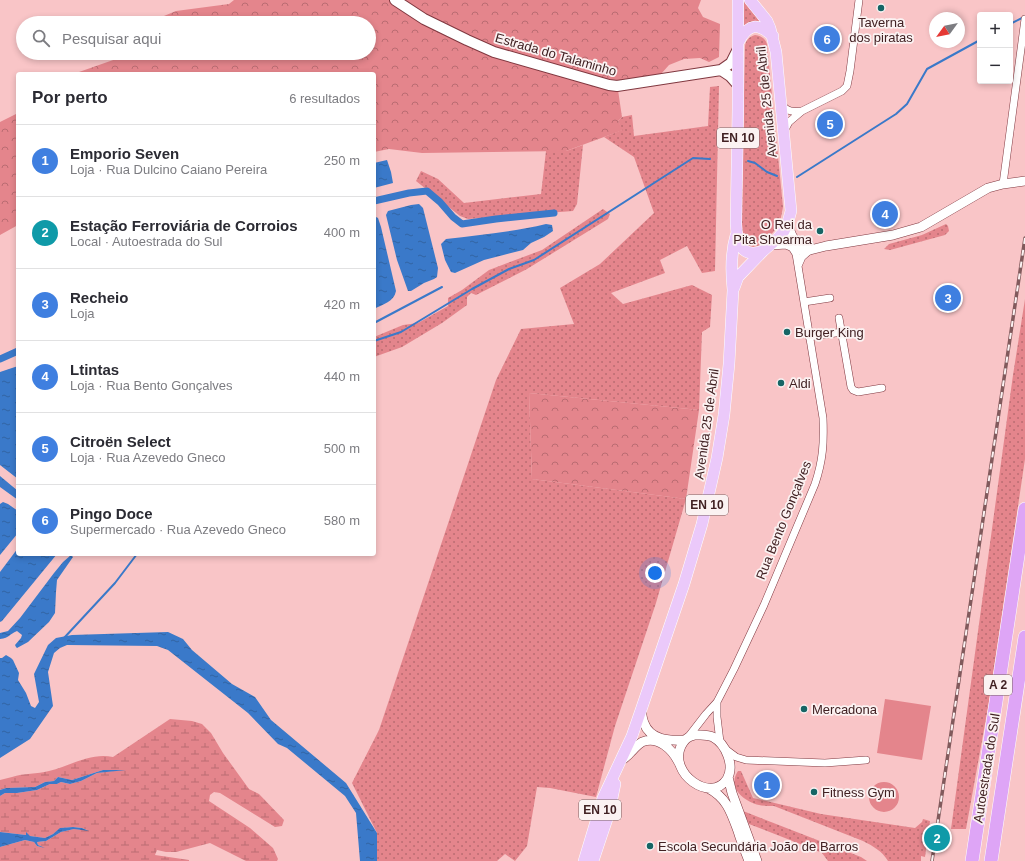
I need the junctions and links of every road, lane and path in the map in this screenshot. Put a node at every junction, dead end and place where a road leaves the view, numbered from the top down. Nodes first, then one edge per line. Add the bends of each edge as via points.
1 (395, 0) edge
2 (738, 0) edge
3 (750, 0) edge
4 (859, 0) edge
5 (1025, 19) edge
6 (773, 36) junction
7 (738, 45) junction
8 (721, 70) junction
9 (738, 85) junction
10 (781, 102) junction
11 (802, 111) junction
12 (784, 131) junction
13 (1025, 181) edge
14 (1003, 184) junction
15 (788, 222) junction
16 (736, 235) junction
17 (791, 246) junction
18 (826, 246) junction
19 (767, 248) junction
20 (810, 250) junction
21 (798, 266) junction
22 (733, 290) junction
23 (830, 298) dead end
24 (804, 302) junction
25 (839, 318) dead end
26 (842, 332) junction
27 (809, 338) junction
28 (882, 388) dead end
29 (1025, 508) edge
30 (1025, 638) edge
31 (717, 702) junction
32 (641, 710) junction
33 (687, 738) junction
34 (721, 744) junction
35 (746, 760) junction
36 (866, 760) dead end
37 (620, 762) junction
38 (680, 764) junction
39 (729, 774) junction
40 (708, 788) junction
41 (584, 861) edge
42 (593, 861) edge
43 (749, 861) edge
44 (757, 861) edge
45 (972, 861) edge
46 (991, 861) edge

1 - 8 main road, Estrada do Talaminho via 424,19 494,52 609,85 617,86
2 - 7 main road, Avenida 25 de Abril / EN 10
3 - 6 main road, Avenida 25 de Abril / EN 10 via 767,21
4 - 11 street via 847,86
5 - 14 street
6 - 7 main road, Avenida 25 de Abril via 759,27 749,28
6 - 10 main road, Avenida 25 de Abril / EN 10
7 - 8 main road via 730,63
7 - 9 main road, Avenida 25 de Abril / EN 10
8 - 9 main road
9 - 16 main road, Avenida 25 de Abril / EN 10
10 - 11 street via 788,111
10 - 12 main road, Avenida 25 de Abril / EN 10
11 - 12 street via 789,122
12 - 15 main road, Avenida 25 de Abril / EN 10 via 791,211
13 - 14 street
14 - 18 street via 988,188 921,226 893,235
15 - 18 street via 794,240 805,245
15 - 19 main road, Avenida 25 de Abril / EN 10 via 784,231
16 - 19 main road via 739,245 748,253 754,254
16 - 22 main road, Avenida 25 de Abril / EN 10 via 733,245
17 - 19 street via 786,244
17 - 20 street
17 - 21 street, Rua Bento Gonçalves via 796,254
18 - 20 street
19 - 22 main road, Avenida 25 de Abril / EN 10 via 738,277
20 - 21 street via 802,257
21 - 24 street, Rua Bento Gonçalves
22 - 32 main road, Avenida 25 de Abril / EN 10 via 728,384 710,492 684,584
23 - 24 street
24 - 27 street, Rua Bento Gonçalves
25 - 26 street
26 - 27 street
26 - 28 street via 853,390 858,392
27 - 31 street, Rua Bento Gonçalves via 823,418 823,452 819,471 764,605
29 - 45 highway, Autoestrada do Sul / A 2
30 - 46 highway, Autoestrada do Sul / A 2
31 - 33 street, Rua Bento Gonçalves
31 - 34 street, Rua Bento Gonçalves
32 - 33 street via 644,723 652,734 672,741
32 - 37 main road, Avenida 25 de Abril / EN 10
33 - 34 street via 703,735 712,737
33 - 38 street via 678,754
34 - 35 street via 736,757
34 - 39 street via 729,760
35 - 36 street via 825,763
35 - 39 street via 737,764
37 - 38 street via 635,747 649,740 667,746
37 - 41 main road, Avenida 25 de Abril / EN 10 via 603,798
37 - 42 main road, Avenida 25 de Abril / EN 10 via 609,813
38 - 40 street via 689,779
39 - 40 street via 720,786
39 - 44 street via 732,793
40 - 43 street via 722,798 730,810

